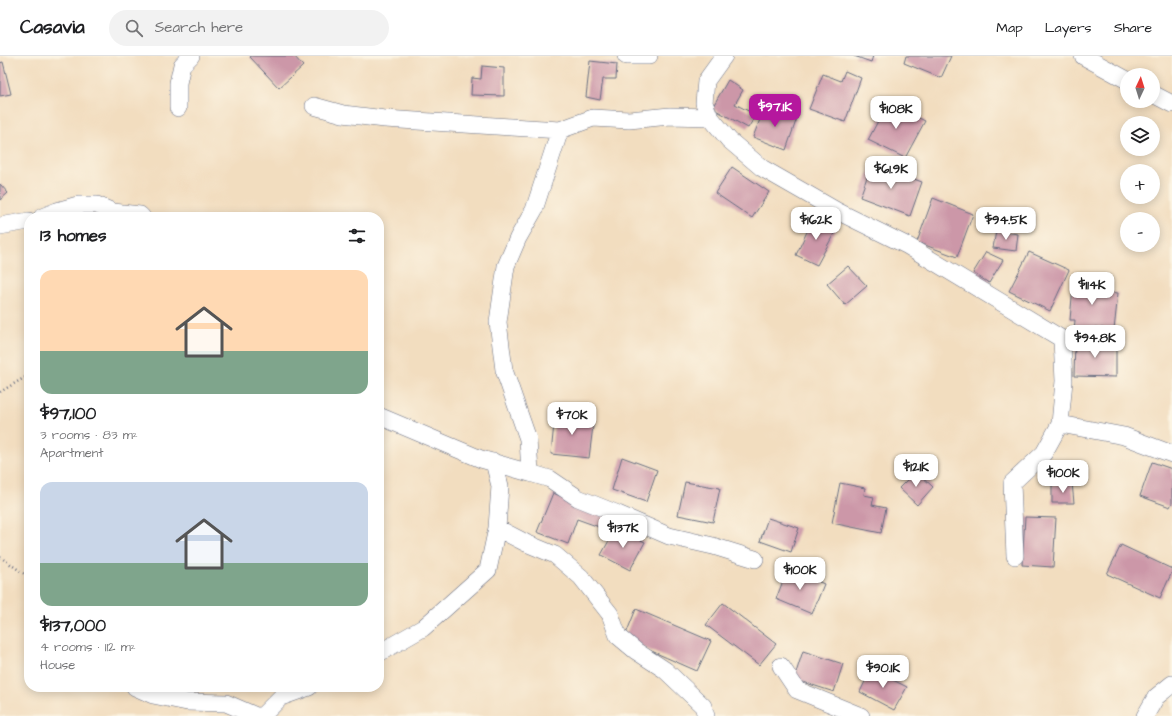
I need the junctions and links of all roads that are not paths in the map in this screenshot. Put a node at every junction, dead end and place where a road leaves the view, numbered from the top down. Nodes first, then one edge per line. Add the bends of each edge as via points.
1 (191, 56) edge
2 (626, 56) edge
3 (649, 56) edge
4 (724, 56) edge
5 (1083, 56) edge
6 (1120, 76) edge
7 (1160, 98) edge
8 (1172, 104) edge
9 (314, 106) dead end
10 (178, 108) dead end
11 (710, 117) junction
12 (560, 130) junction
13 (54, 212) edge
14 (113, 212) edge
15 (24, 223) edge
16 (0, 226) edge
17 (384, 418) edge
18 (1060, 424) junction
19 (1172, 454) edge
20 (494, 462) junction
21 (530, 473) junction
22 (497, 528) junction
23 (1015, 556) dead end
24 (755, 559) dead end
25 (384, 650) edge
26 (781, 666) dead end
27 (1172, 684) edge
28 (146, 692) edge
29 (296, 692) edge
30 (256, 716) edge
31 (262, 716) edge
32 (706, 716) edge
33 (861, 716) edge
34 (1145, 716) edge

1 - 10 street via 182,65 178,83
2 - 3 street
4 - 11 street via 706,81 704,103
5 - 6 street
7 - 8 street
9 - 12 street via 343,114 385,119
11 - 12 street via 670,116 629,120 593,118
11 - 18 street via 729,140 762,168 837,211 908,246 1062,339 1064,381
12 - 21 street via 534,210 506,266 498,322 504,370 528,439
13 - 14 street via 78,205 97,205
15 - 16 street
17 - 20 street via 481,459
18 - 19 street via 1124,436
18 - 23 street via 1044,453 1012,483
20 - 21 street
20 - 22 street via 500,486
21 - 24 street via 550,479 578,498 670,536
22 - 25 street via 488,570 423,628
22 - 32 street via 555,555 581,577 610,614 618,636 665,670 703,706
26 - 33 street via 797,690
27 - 34 street via 1156,698
28 - 30 street via 187,702 226,703
29 - 31 street via 282,697

